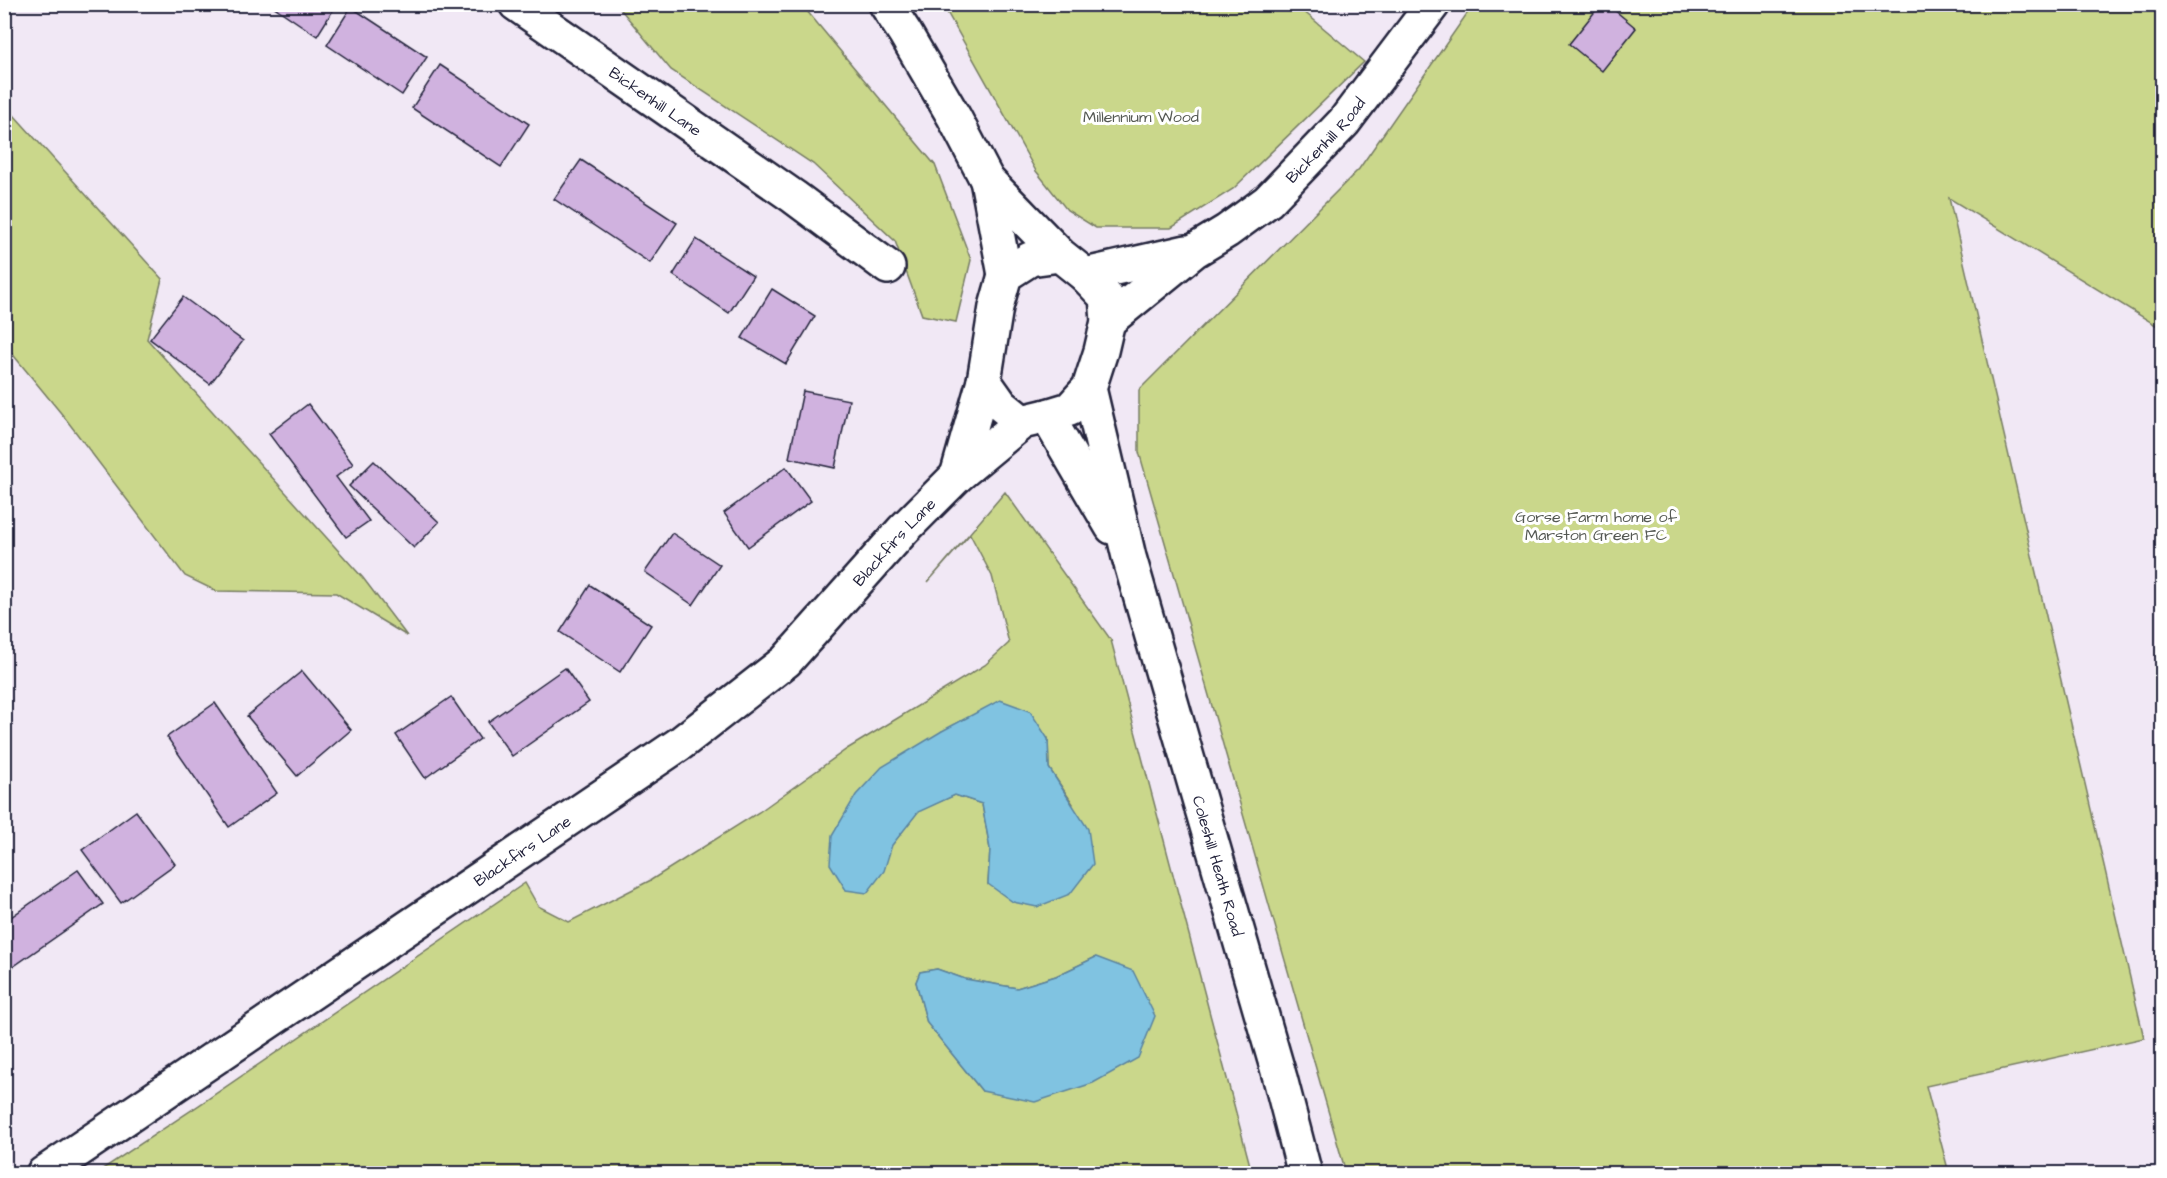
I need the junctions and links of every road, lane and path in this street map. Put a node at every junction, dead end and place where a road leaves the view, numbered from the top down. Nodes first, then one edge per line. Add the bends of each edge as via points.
1 (516, 4) edge
2 (886, 4) edge
3 (1433, 4) edge
4 (987, 180) junction
5 (1194, 250) junction
6 (1060, 255) junction
7 (888, 267) dead end
8 (1005, 275) junction
9 (1085, 275) junction
10 (1108, 321) junction
11 (984, 381) junction
12 (1089, 388) junction
13 (1034, 419) junction
14 (957, 476) junction
15 (1129, 558) junction
16 (44, 1173) edge
17 (1305, 1173) edge

1 - 7 street, Bickenhill Lane via 799,189
2 - 4 street
3 - 5 street, Bickenhill Road via 1344,122 1276,193 1227,231
4 - 6 street
4 - 8 street
5 - 9 street, Bickenhill Road
5 - 10 street, Bickenhill Road
6 - 8 street via 1030,259
6 - 9 street
8 - 11 street
9 - 10 street via 1106,297
10 - 12 street
11 - 13 street via 1001,405
11 - 14 street, Blackfirs Lane
12 - 13 street via 1071,409
12 - 15 street, Coleshill Heath Road
13 - 14 street, Blackfirs Lane
13 - 15 street, Coleshill Heath Road
14 - 16 street, Blackfirs Lane via 903,530 786,661 681,743
15 - 17 street, Coleshill Heath Road

